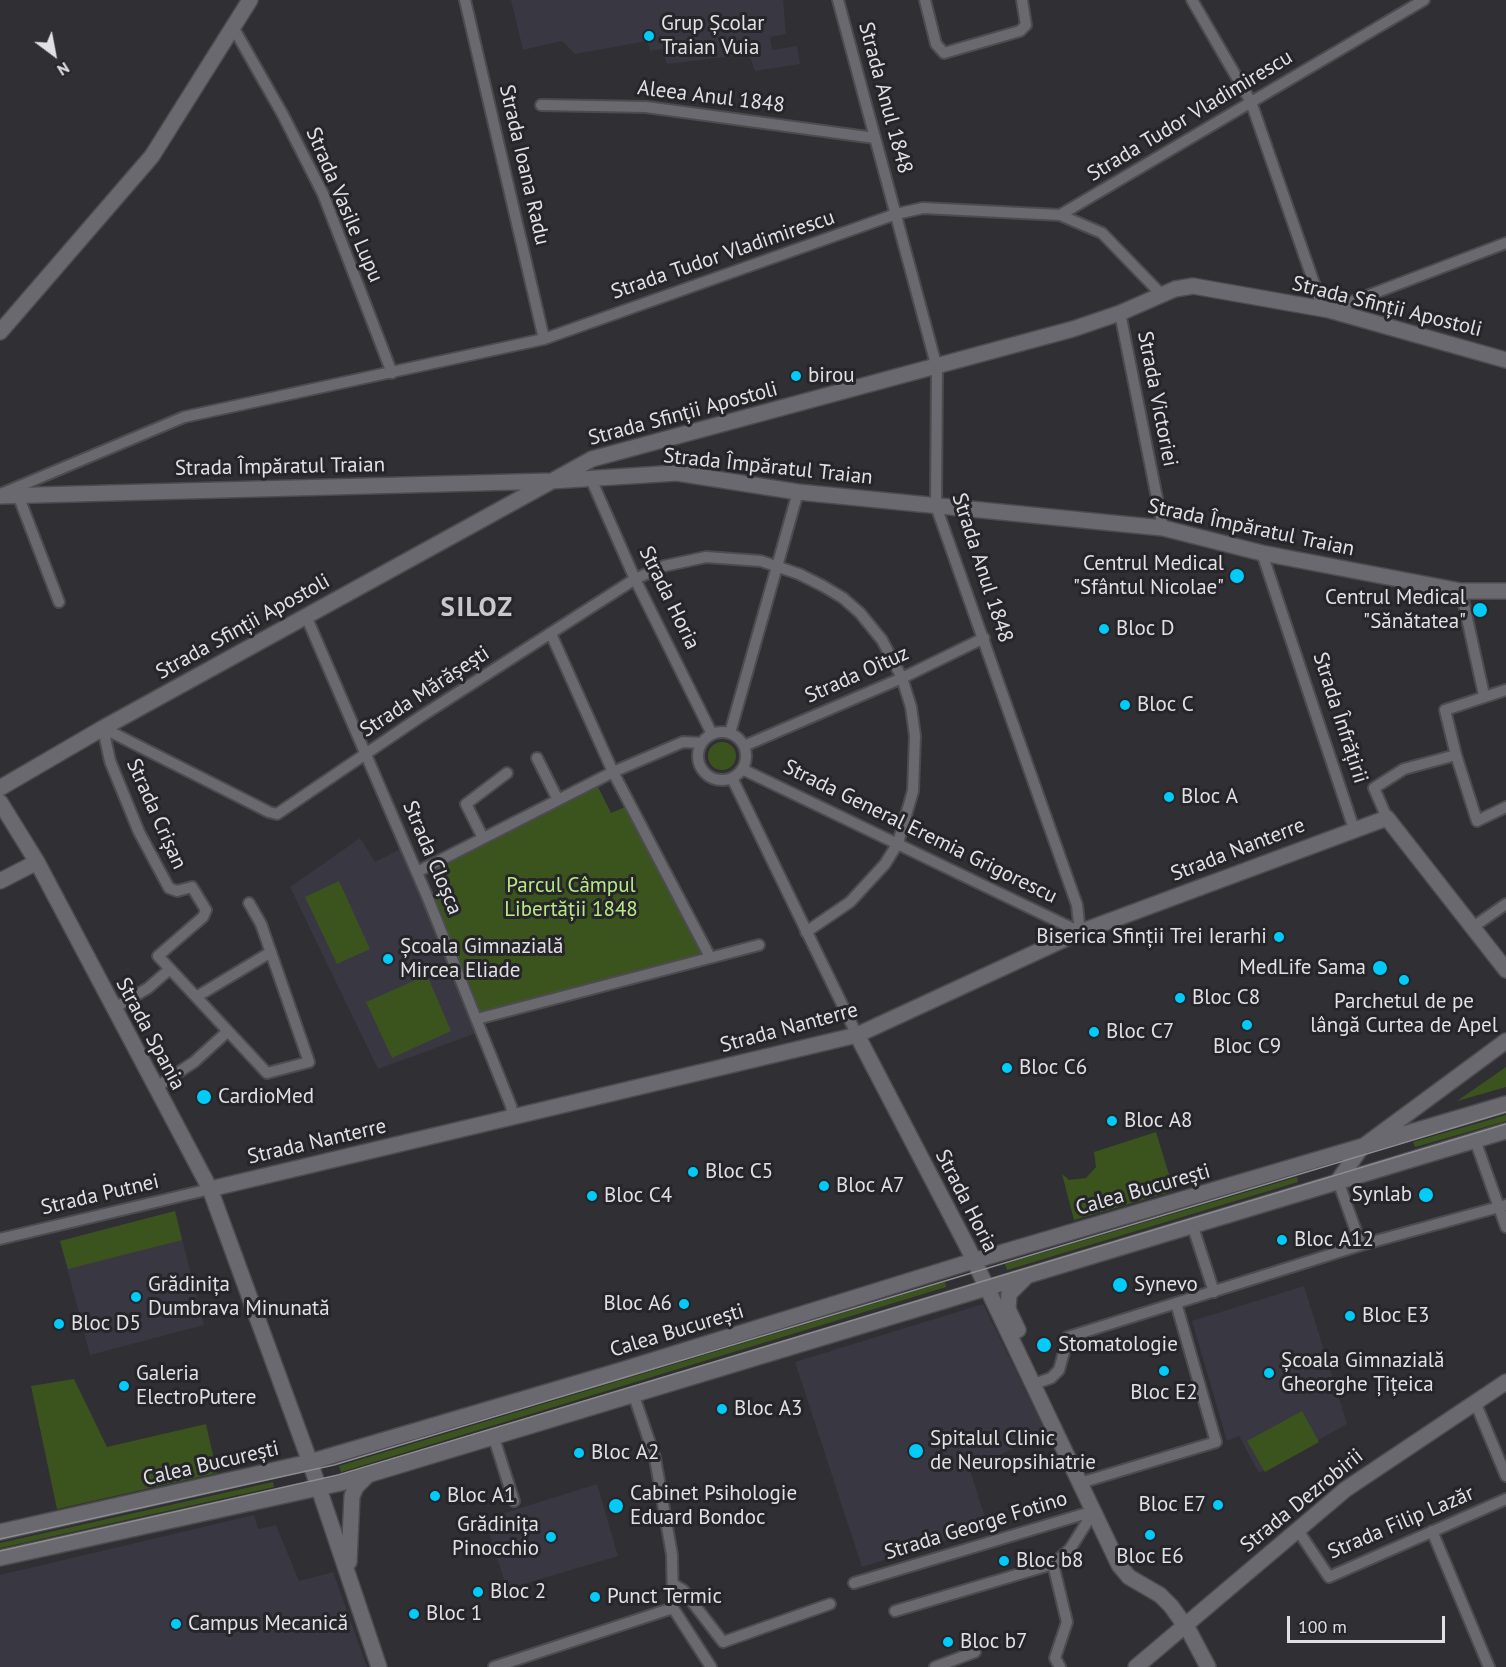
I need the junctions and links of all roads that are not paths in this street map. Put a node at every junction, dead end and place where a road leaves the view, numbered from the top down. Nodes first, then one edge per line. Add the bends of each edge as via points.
1 (250, 0) edge
2 (465, 0) edge
3 (838, 0) edge
4 (925, 0) edge
5 (1022, 0) edge
6 (1192, 0) edge
7 (1425, 0) edge
8 (232, 27) junction
9 (1251, 102) junction
10 (541, 105) dead end
11 (875, 138) junction
12 (896, 214) junction
13 (1060, 215) junction
14 (1506, 243) edge
15 (1160, 293) junction
16 (1326, 310) junction
17 (1120, 314) junction
18 (0, 332) edge
19 (544, 339) junction
20 (1506, 360) edge
21 (937, 368) junction
22 (392, 372) junction
23 (591, 478) junction
24 (551, 482) junction
25 (798, 492) junction
26 (0, 495) edge
27 (18, 495) junction
28 (936, 506) junction
29 (1163, 528) junction
30 (1263, 553) junction
31 (777, 566) junction
32 (635, 579) junction
33 (1461, 591) junction
34 (1506, 591) edge
35 (59, 602) dead end
36 (306, 616) junction
37 (551, 634) junction
38 (984, 638) junction
39 (902, 678) junction
40 (1506, 690) edge
41 (1484, 695) junction
42 (103, 728) junction
43 (730, 733) junction
44 (712, 734) junction
45 (702, 743) junction
46 (744, 746) junction
47 (367, 753) junction
48 (1456, 755) junction
49 (537, 758) dead end
50 (742, 769) junction
51 (613, 772) junction
52 (507, 773) dead end
53 (732, 778) junction
54 (0, 788) edge
55 (558, 800) junction
56 (0, 802) edge
57 (1506, 807) edge
58 (1387, 818) junction
59 (1354, 829) junction
60 (483, 838) junction
61 (898, 843) junction
62 (37, 862) junction
63 (417, 872) junction
64 (0, 881) edge
65 (249, 903) dead end
66 (1506, 904) edge
67 (1473, 927) junction
68 (806, 932) junction
69 (1080, 932) junction
70 (759, 945) dead end
71 (271, 952) junction
72 (710, 957) junction
73 (170, 969) junction
74 (1506, 970) edge
75 (196, 997) junction
76 (113, 1009) junction
77 (477, 1019) junction
78 (227, 1032) junction
79 (857, 1035) junction
80 (1506, 1041) edge
81 (155, 1088) junction
82 (1427, 1099) junction
83 (1506, 1104) edge
84 (513, 1118) junction
85 (1442, 1123) junction
86 (1506, 1131) edge
87 (1402, 1136) junction
88 (1475, 1140) junction
89 (1361, 1148) junction
90 (1409, 1160) junction
91 (1338, 1181) junction
92 (210, 1189) junction
93 (1503, 1206) edge
94 (1192, 1224) junction
95 (1506, 1227) edge
96 (0, 1239) edge
97 (1361, 1245) junction
98 (973, 1261) junction
99 (1028, 1275) junction
100 (985, 1287) junction
101 (1214, 1292) junction
102 (1176, 1303) junction
103 (1506, 1382) edge
104 (1034, 1384) junction
105 (633, 1393) junction
106 (1475, 1402) junction
107 (493, 1435) junction
108 (310, 1462) junction
109 (368, 1475) junction
110 (1506, 1476) edge
111 (1080, 1483) junction
112 (319, 1489) junction
113 (1506, 1499) edge
114 (514, 1501) dead end
115 (1094, 1511) junction
116 (1297, 1529) junction
117 (1432, 1531) junction
118 (0, 1532) edge
119 (0, 1558) edge
120 (1053, 1564) junction
121 (350, 1577) junction
122 (854, 1583) dead end
123 (673, 1584) junction
124 (830, 1604) dead end
125 (673, 1608) junction
126 (895, 1611) dead end
127 (1184, 1623) junction
128 (975, 1652) dead end
129 (379, 1667) edge
130 (494, 1667) edge
131 (711, 1667) edge
132 (935, 1667) edge
133 (1060, 1667) edge
134 (1136, 1667) edge
135 (1208, 1667) edge
136 (1489, 1667) edge

1 - 8 street
2 - 19 street, Strada Ioana Radu
3 - 11 street, Strada Anul 1848
4 - 5 street via 936,44 944,53 1020,31 1026,25
6 - 9 street
7 - 9 street, Strada Tudor Vladimirescu
8 - 18 street via 153,156
8 - 22 street, Strada Vasile Lupu via 283,114 323,194
9 - 13 street, Strada Tudor Vladimirescu
9 - 16 street
10 - 11 street, Aleea Anul 1848 via 645,107
11 - 12 street, Strada Anul 1848
12 - 13 street, Strada Tudor Vladimirescu via 923,208
12 - 19 street, Strada Tudor Vladimirescu
12 - 21 street, Strada Anul 1848
13 - 15 street via 1102,232
14 - 16 street
15 - 16 street, Strada Sfinții Apostoli via 1192,286
15 - 17 street, Strada Sfinții Apostoli
16 - 20 street, Strada Sfinții Apostoli
17 - 21 street, Strada Sfinții Apostoli
17 - 29 street, Strada Victoriei
19 - 22 street, Strada Tudor Vladimirescu
21 - 24 street, Strada Sfinții Apostoli via 592,459
21 - 28 street, Strada Anul 1848
22 - 26 street, Strada Tudor Vladimirescu via 184,417
23 - 24 street, Strada Împăratul Traian
23 - 25 street, Strada Împăratul Traian via 677,473
23 - 32 street, Strada Horia
24 - 27 street, Strada Împăratul Traian
24 - 36 street, Strada Sfinții Apostoli
25 - 28 street, Strada Împăratul Traian
25 - 31 street
26 - 27 street, Strada Împăratul Traian
27 - 35 street
28 - 29 street, Strada Împăratul Traian
28 - 38 street, Strada Anul 1848
29 - 30 street, Strada Împăratul Traian
30 - 33 street, Strada Împăratul Traian
30 - 59 street, Strada Înfrățirii
31 - 32 street, Strada Mărășești via 739,557 706,557 664,566
31 - 39 street, Strada Mărășești via 823,586 860,613 882,640
31 - 43 street
32 - 37 street, Strada Mărășești
32 - 44 street, Strada Horia
33 - 34 street, Strada Împăratul Traian
33 - 41 street
36 - 42 street, Strada Sfinții Apostoli
36 - 47 street, Strada Cloșca
37 - 47 street, Strada Mărășești
37 - 51 street
38 - 39 street, Strada Oituz
38 - 69 street, Strada Anul 1848 via 1077,905
39 - 46 street, Strada Oituz
39 - 61 street, Strada Mărășești via 911,706 915,762 911,800
40 - 41 street
41 - 48 street via 1446,710
42 - 47 street, Strada Mărășești via 277,814
42 - 54 street, Strada Sfinții Apostoli
42 - 73 street, Strada Crișan via 110,760 139,832 169,888 177,891 192,887 206,910 158,956
43 - 44 street
43 - 46 street
44 - 45 street
45 - 51 street via 683,742
45 - 53 street via 698,758 704,772 717,779
46 - 50 street
47 - 63 street, Strada Cloșca
48 - 57 street via 1477,820
48 - 58 street via 1404,769 1374,788
49 - 55 street
50 - 53 street
50 - 61 street, Strada General Eremia Grigorescu
51 - 55 street
51 - 72 street
52 - 60 street via 466,804
53 - 68 street, Strada Horia
55 - 60 street
56 - 62 street, Strada Spania
58 - 59 street, Strada Nanterre
58 - 67 street
59 - 69 street, Strada Nanterre
60 - 63 street
61 - 68 street, Strada Mărășești via 885,864 850,902
61 - 69 street, Strada General Eremia Grigorescu
62 - 64 street
62 - 76 street, Strada Spania
63 - 77 street, Strada Cloșca
65 - 71 street
66 - 67 street
67 - 74 street
68 - 79 street, Strada Horia
69 - 79 street, Strada Nanterre
70 - 72 street
71 - 75 street
71 - 78 street via 309,1062 267,1073
72 - 77 street
73 - 75 street
73 - 76 street
75 - 78 street
76 - 81 street, Strada Spania
77 - 84 street, Strada Cloșca via 512,1106
78 - 81 street via 194,1062
79 - 84 street, Strada Nanterre
79 - 98 street, Strada Horia
80 - 82 street
81 - 92 street, Strada Spania
82 - 85 street via 1431,1114
82 - 89 street
83 - 85 street, Calea București
84 - 92 street, Strada Nanterre
85 - 87 street, Calea București
86 - 88 street
87 - 89 street, Calea București
87 - 90 street
88 - 90 street
88 - 93 street
89 - 91 street
89 - 98 street, Calea București
90 - 91 street
91 - 94 street
91 - 97 street
92 - 96 street, Strada Putnei
92 - 108 street, Strada Spania
93 - 95 street
93 - 97 street
94 - 99 street
94 - 101 street
97 - 101 street
98 - 100 street, Strada Horia
98 - 108 street, Calea București
99 - 100 street
99 - 104 street via 1009,1294 1008,1305 1035,1370
100 - 104 street, Strada Horia
100 - 105 street
101 - 102 street
102 - 104 street via 1068,1337 1059,1370 1051,1378
102 - 111 street via 1216,1442
103 - 106 street, Strada Dezrobirii
104 - 111 street, Strada Horia
105 - 107 street
105 - 123 street via 655,1458 672,1555
106 - 110 street
106 - 116 street, Strada Dezrobirii via 1365,1476
107 - 109 street
107 - 114 street
108 - 112 street, Strada Spania
108 - 118 street, Calea București
109 - 112 street
109 - 121 street via 352,1496
111 - 115 street, Strada Horia
112 - 119 street
112 - 121 street, Strada Spania
113 - 117 street, Strada Filip Lazăr
115 - 120 street, Strada George Fotino via 1070,1549
115 - 122 street, Strada George Fotino
115 - 127 street, Strada Horia via 1124,1572 1160,1595
116 - 117 street, Strada Filip Lazăr via 1329,1576
116 - 127 street, Strada Dezrobirii
117 - 136 street
120 - 126 street, Strada George Fotino
120 - 133 street via 1067,1622 1055,1658
121 - 129 street, Strada Spania
123 - 124 street via 683,1590 723,1642
123 - 125 street
125 - 130 street
125 - 131 street
127 - 134 street, Strada Dezrobirii
127 - 135 street, Strada Horia
128 - 132 street

